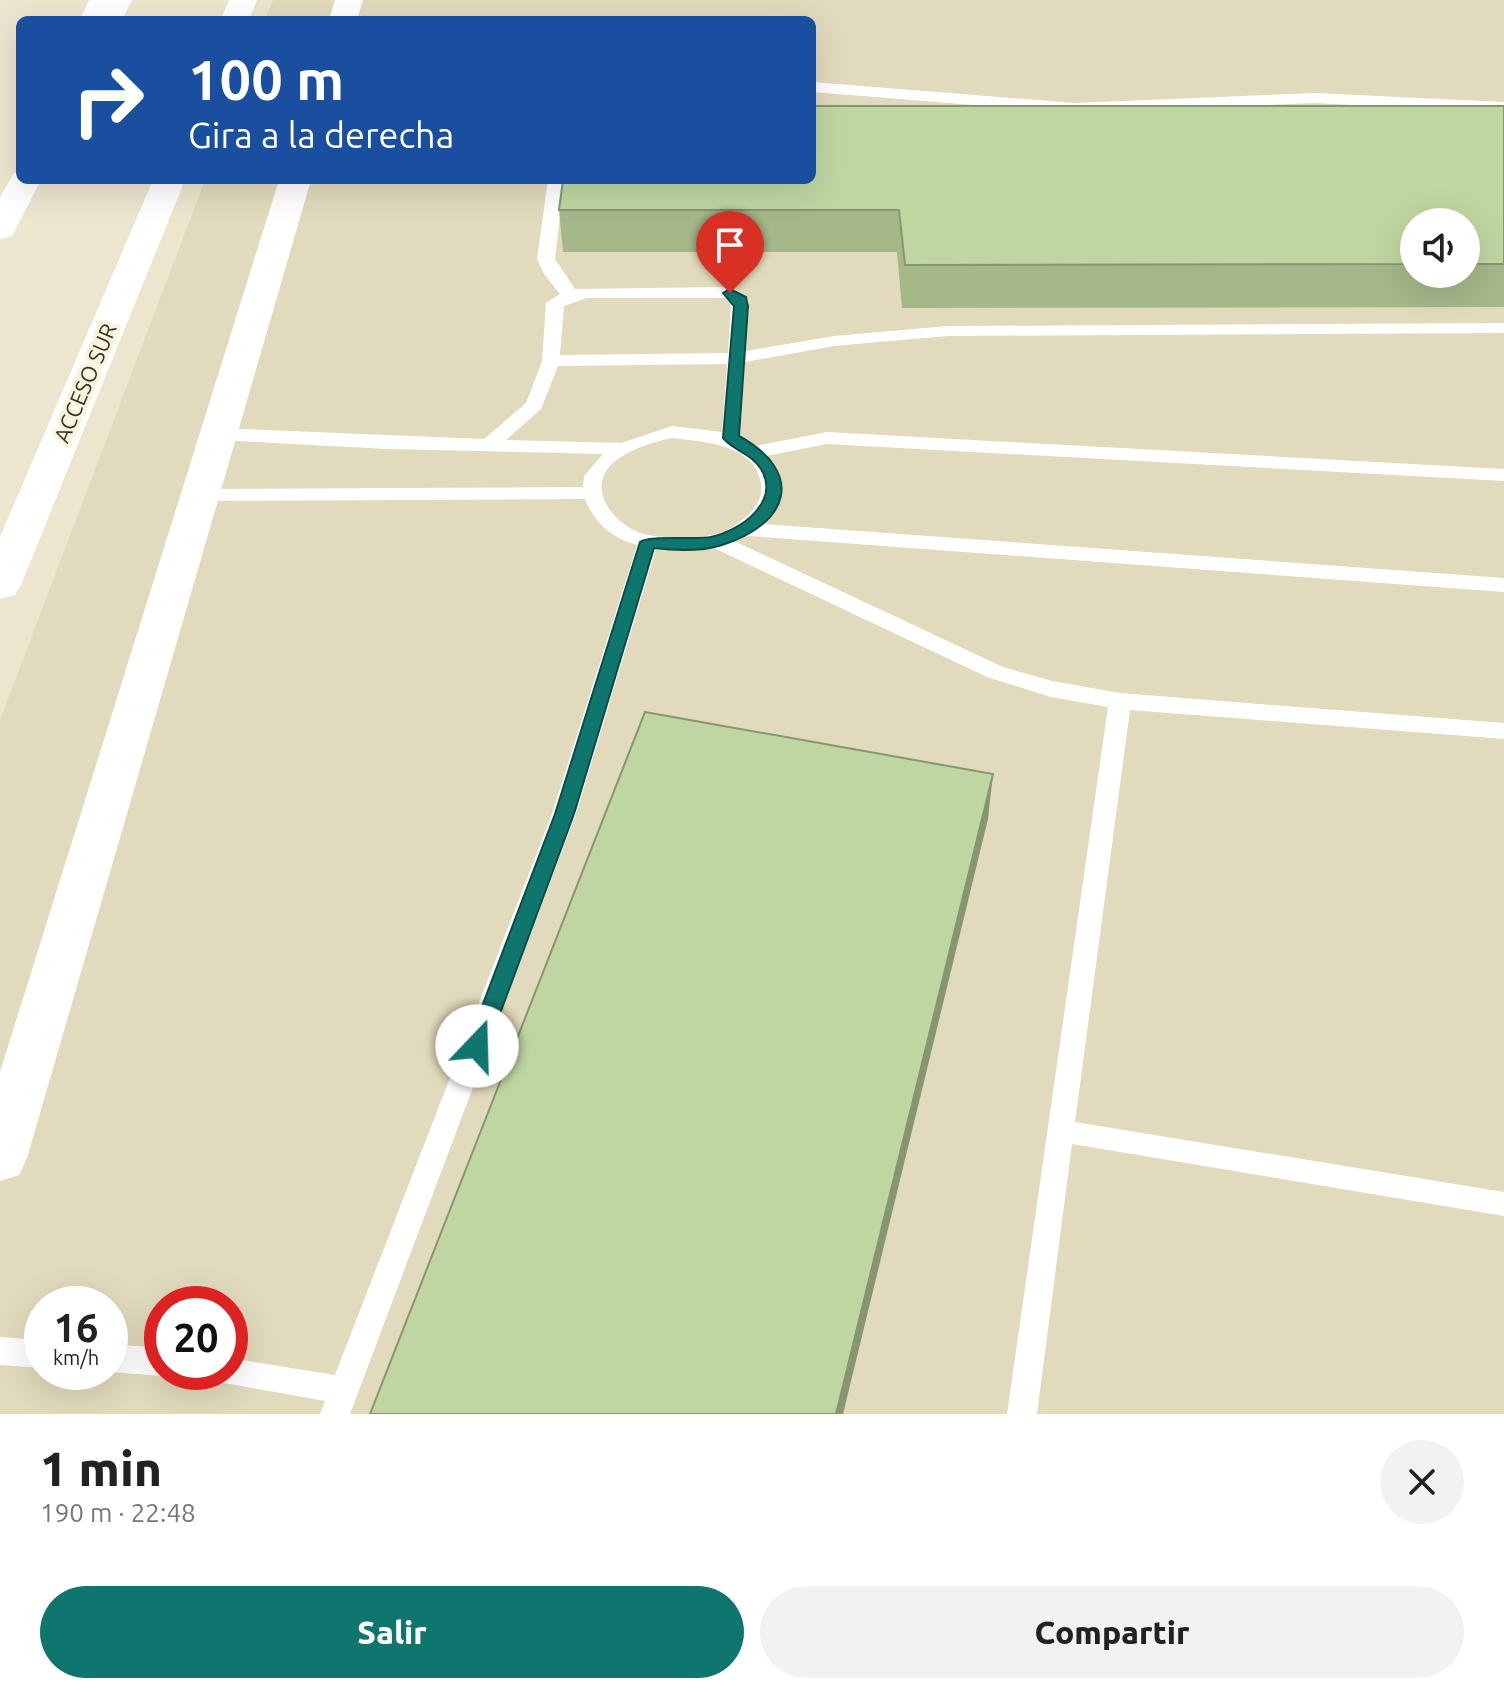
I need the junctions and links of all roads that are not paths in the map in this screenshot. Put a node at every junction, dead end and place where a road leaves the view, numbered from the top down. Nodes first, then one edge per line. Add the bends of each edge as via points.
1 (816, 87) edge
2 (1504, 107) edge
3 (23, 184) edge
4 (167, 184) edge
5 (294, 184) edge
6 (555, 184) edge
7 (0, 229) edge
8 (571, 295) junction
9 (1504, 328) edge
10 (736, 358) junction
11 (551, 361) junction
12 (218, 434) junction
13 (731, 438) junction
14 (488, 446) junction
15 (619, 448) junction
16 (755, 452) junction
17 (1504, 475) edge
18 (591, 493) junction
19 (200, 495) junction
20 (746, 529) junction
21 (717, 541) junction
22 (648, 542) junction
23 (0, 585) edge
24 (1504, 585) edge
25 (1120, 701) junction
26 (1504, 731) edge
27 (1061, 1131) junction
28 (0, 1158) edge
29 (1504, 1204) edge
30 (0, 1351) edge
31 (24, 1353) edge
32 (248, 1377) edge
33 (340, 1402) edge
34 (1022, 1414) edge

1 - 2 lane via 1075,108 1314,98
3 - 7 main road
4 - 23 main road, ACCESO SUR
5 - 12 main road
6 - 8 lane via 546,259
8 - 10 lane via 730,293 741,306
8 - 11 lane via 555,303 552,311
9 - 10 lane via 948,331 834,341
10 - 11 lane
10 - 13 lane
11 - 14 lane via 534,405
12 - 14 lane
12 - 19 main road
13 - 15 lane via 672,432
13 - 16 lane
14 - 15 lane
15 - 18 lane via 598,469
16 - 17 lane via 827,438
16 - 20 lane via 770,470 775,491 766,511
18 - 19 lane
18 - 22 lane via 599,514 619,531
19 - 28 main road
20 - 21 lane
20 - 24 lane
21 - 22 lane via 683,546
21 - 25 lane via 995,672
22 - 33 lane via 564,814
25 - 26 lane
25 - 27 lane
27 - 29 lane
27 - 34 lane
30 - 31 lane
32 - 33 lane

